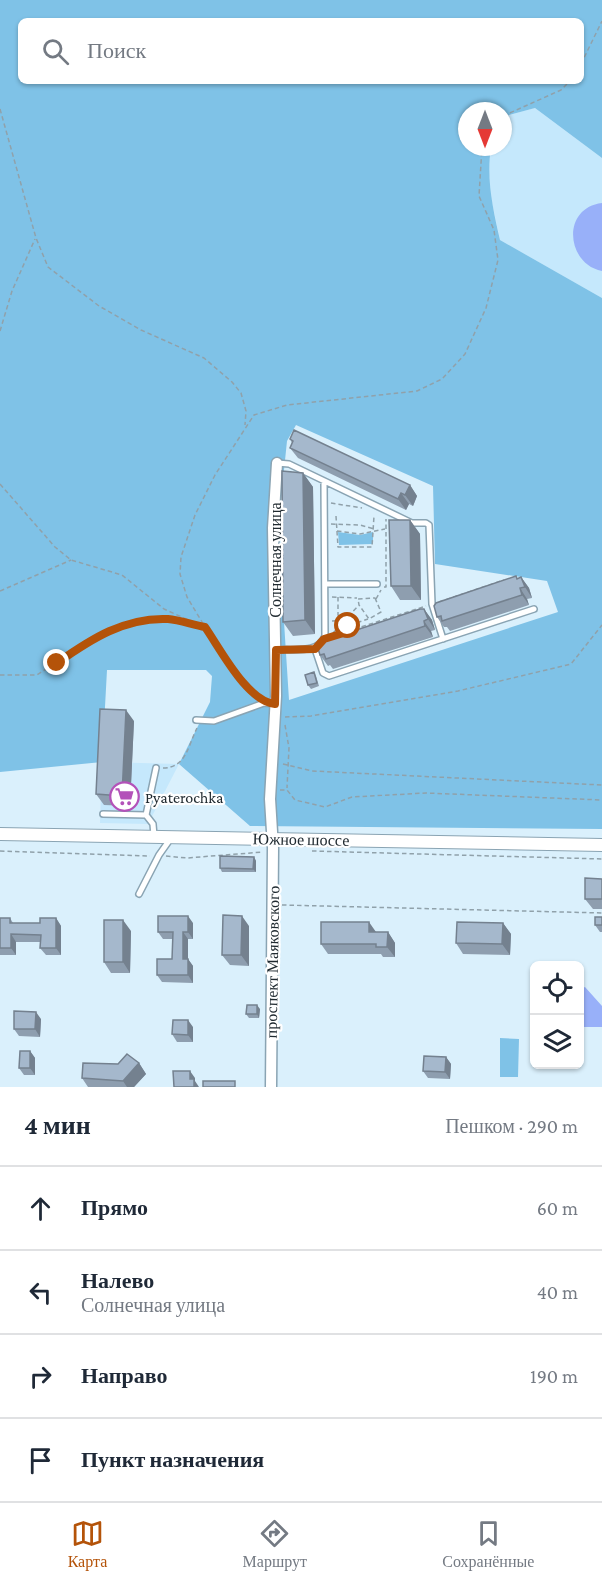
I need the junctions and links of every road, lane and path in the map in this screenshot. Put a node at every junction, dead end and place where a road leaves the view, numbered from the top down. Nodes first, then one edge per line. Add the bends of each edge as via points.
1 (602, 21) edge
2 (584, 58) edge
3 (567, 84) edge
4 (0, 109) edge
5 (512, 112) edge
6 (482, 156) edge
7 (36, 238) junction
8 (0, 330) edge
9 (245, 426) junction
10 (277, 463) joint
11 (324, 481) junction
12 (0, 484) edge
13 (324, 502) junction
14 (365, 509) dead end
15 (387, 511) junction
16 (336, 516) dead end
17 (374, 516) dead end
18 (336, 524) junction
19 (374, 530) junction
20 (386, 530) junction
21 (336, 531) junction
22 (72, 560) junction
23 (504, 580) edge
24 (325, 584) junction
25 (377, 584) dead end
26 (0, 591) edge
27 (325, 597) junction
28 (338, 597) junction
29 (361, 598) junction
30 (376, 600) junction
31 (432, 604) junction
32 (359, 605) junction
33 (534, 609) dead end
34 (380, 614) junction
35 (346, 619) junction
36 (369, 619) junction
37 (383, 620) junction
38 (325, 621) junction
39 (602, 625) edge
40 (348, 626) junction
41 (205, 627) junction
42 (350, 631) junction
43 (443, 639) junction
44 (315, 649) junction
45 (276, 650) junction
46 (0, 675) edge
47 (269, 704) junction
48 (196, 720) dead end
49 (203, 721) junction
50 (288, 765) junction
51 (156, 768) joint
52 (602, 785) edge
53 (287, 790) junction
54 (270, 791) junction
55 (602, 800) edge
56 (103, 814) dead end
57 (146, 815) junction
58 (0, 834) edge
59 (154, 836) junction
60 (173, 837) junction
61 (273, 843) junction
62 (602, 845) edge
63 (302, 850) dead end
64 (0, 851) edge
65 (159, 855) junction
66 (602, 859) edge
67 (139, 894) dead end
68 (272, 905) junction
69 (602, 913) edge
70 (271, 1087) edge

1 - 2 path
3 - 5 path
4 - 7 path
6 - 9 path via 480,196 494,230 498,260 486,308 465,354 453,369 417,391 277,406 254,415
7 - 8 path via 12,291
7 - 9 path via 48,267 75,289 141,330 204,358 232,382 241,393
9 - 41 path via 195,515 181,557 180,574
10 - 11 lane via 289,464
10 - 45 street, Солнечная улица via 273,528
11 - 13 lane
11 - 15 lane
12 - 22 path via 55,547
13 - 14 path
13 - 24 lane
15 - 20 path
15 - 31 lane via 412,523 429,525
16 - 18 path
17 - 19 path
18 - 19 path
18 - 21 path
19 - 20 path
19 - 21 path via 360,534
19 - 21 path via 372,547 338,547
20 - 30 path via 386,587 382,587
22 - 26 path
22 - 41 path via 122,575 164,609
23 - 31 path
24 - 25 lane
24 - 27 lane
27 - 28 path
27 - 38 lane
28 - 29 path
28 - 35 path via 338,615
29 - 30 path
29 - 32 path
30 - 34 path
31 - 37 path
31 - 43 lane
32 - 35 path
32 - 36 path
33 - 43 lane
34 - 36 path
34 - 37 path
35 - 38 path
35 - 40 path
35 - 42 path via 328,638
36 - 40 path
37 - 42 path
38 - 44 lane via 326,636
39 - 50 path via 571,664 458,690 311,716 279,717 288,734
40 - 42 path
41 - 46 path via 168,619 119,625 37,675
41 - 47 path via 252,693
43 - 44 lane via 329,676 323,673
44 - 45 lane
45 - 47 street, Солнечная улица
47 - 49 lane
47 - 54 street, Солнечная улица
48 - 49 lane
49 - 51 path via 180,764 175,768
50 - 52 path via 312,771
50 - 53 path
51 - 57 lane
53 - 54 path
53 - 55 path via 295,800 325,807 352,797 426,794
54 - 61 street, Солнечная улица
56 - 57 lane
57 - 59 lane via 153,824
58 - 59 street, Южное шоссе
59 - 60 street, Южное шоссе
60 - 61 street, Южное шоссе
60 - 65 lane
61 - 62 street, Южное шоссе
61 - 65 path via 262,852 187,858
61 - 68 street, проспект Маяковского
63 - 66 path
64 - 65 path
65 - 67 lane
68 - 69 path
68 - 70 street, проспект Маяковского

